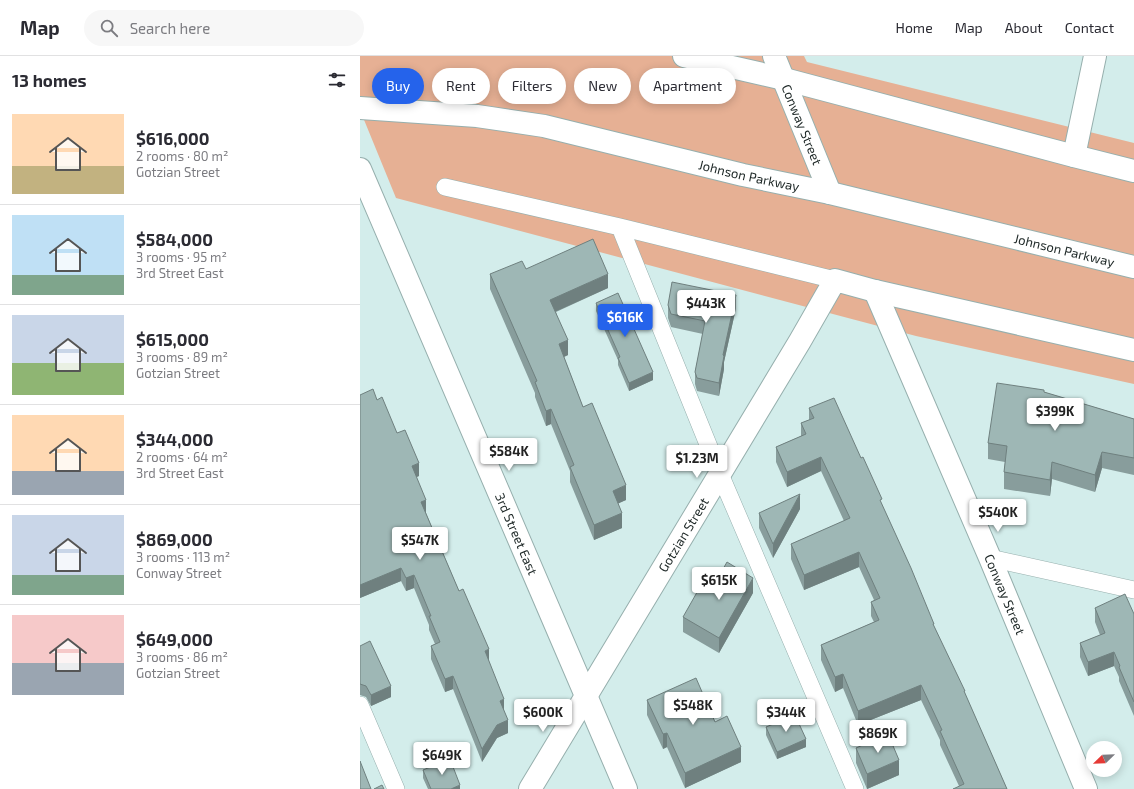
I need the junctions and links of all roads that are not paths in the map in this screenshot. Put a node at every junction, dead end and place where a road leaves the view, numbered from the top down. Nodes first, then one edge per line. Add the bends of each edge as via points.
1 (684, 56) edge
2 (774, 56) edge
3 (1095, 56) edge
4 (784, 79) junction
5 (360, 108) edge
6 (1074, 156) junction
7 (360, 169) edge
8 (1134, 171) edge
9 (445, 187) dead end
10 (830, 194) junction
11 (620, 227) junction
12 (1134, 267) edge
13 (835, 280) junction
14 (875, 291) junction
15 (1134, 350) edge
16 (720, 474) junction
17 (990, 558) junction
18 (1134, 590) edge
19 (586, 694) junction
20 (360, 705) edge
21 (396, 789) edge
22 (530, 789) edge
23 (626, 789) edge
24 (854, 789) edge
25 (1086, 789) edge

1 - 4 street
2 - 4 street, Conway Street
3 - 6 street
4 - 6 street
4 - 10 street, Conway Street
5 - 10 street, Johnson Parkway via 477,116 544,126
6 - 8 street
7 - 19 street, 3rd Street East
9 - 11 lane
10 - 12 street, Johnson Parkway
11 - 13 lane
11 - 16 lane
13 - 14 street
13 - 16 street, Gotzian Street
14 - 15 street
14 - 17 street, Conway Street
16 - 19 street, Gotzian Street
16 - 24 lane
17 - 18 lane
17 - 25 street, Conway Street
19 - 22 street, Gotzian Street
19 - 23 street, 3rd Street East
20 - 21 lane

